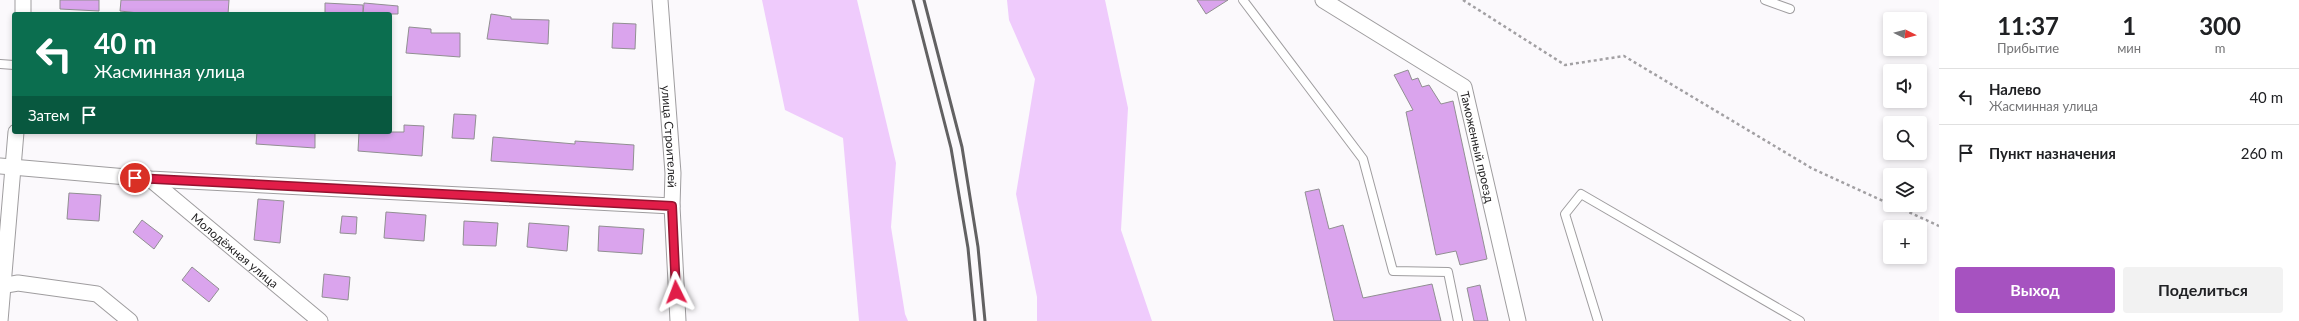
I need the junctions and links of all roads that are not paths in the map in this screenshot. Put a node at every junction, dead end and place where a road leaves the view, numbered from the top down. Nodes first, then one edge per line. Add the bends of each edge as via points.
1 (24, 0) edge
2 (660, 0) edge
3 (1243, 0) edge
4 (1323, 0) edge
5 (1765, 0) edge
6 (1790, 9) dead end
7 (23, 12) edge
8 (0, 64) edge
9 (12, 65) edge
10 (15, 134) edge
11 (7, 167) edge
12 (150, 179) junction
13 (672, 206) junction
14 (2, 286) edge
15 (0, 321) edge
16 (130, 321) edge
17 (320, 321) edge
18 (678, 321) edge
19 (1458, 321) edge
20 (1518, 321) edge
21 (1598, 321) edge
22 (1800, 321) edge

1 - 7 street
2 - 13 street, улица Строителей via 673,173
3 - 19 lane via 1363,159 1393,271 1448,272
4 - 20 street, Таможенный проезд via 1464,88
5 - 6 lane
8 - 9 lane
10 - 11 street
11 - 12 street
11 - 14 street
12 - 13 street
12 - 17 street, Молодёжная улица
13 - 18 street, улица Строителей
14 - 15 street
14 - 16 street via 18,283 97,294
21 - 22 lane via 1565,214 1581,194

